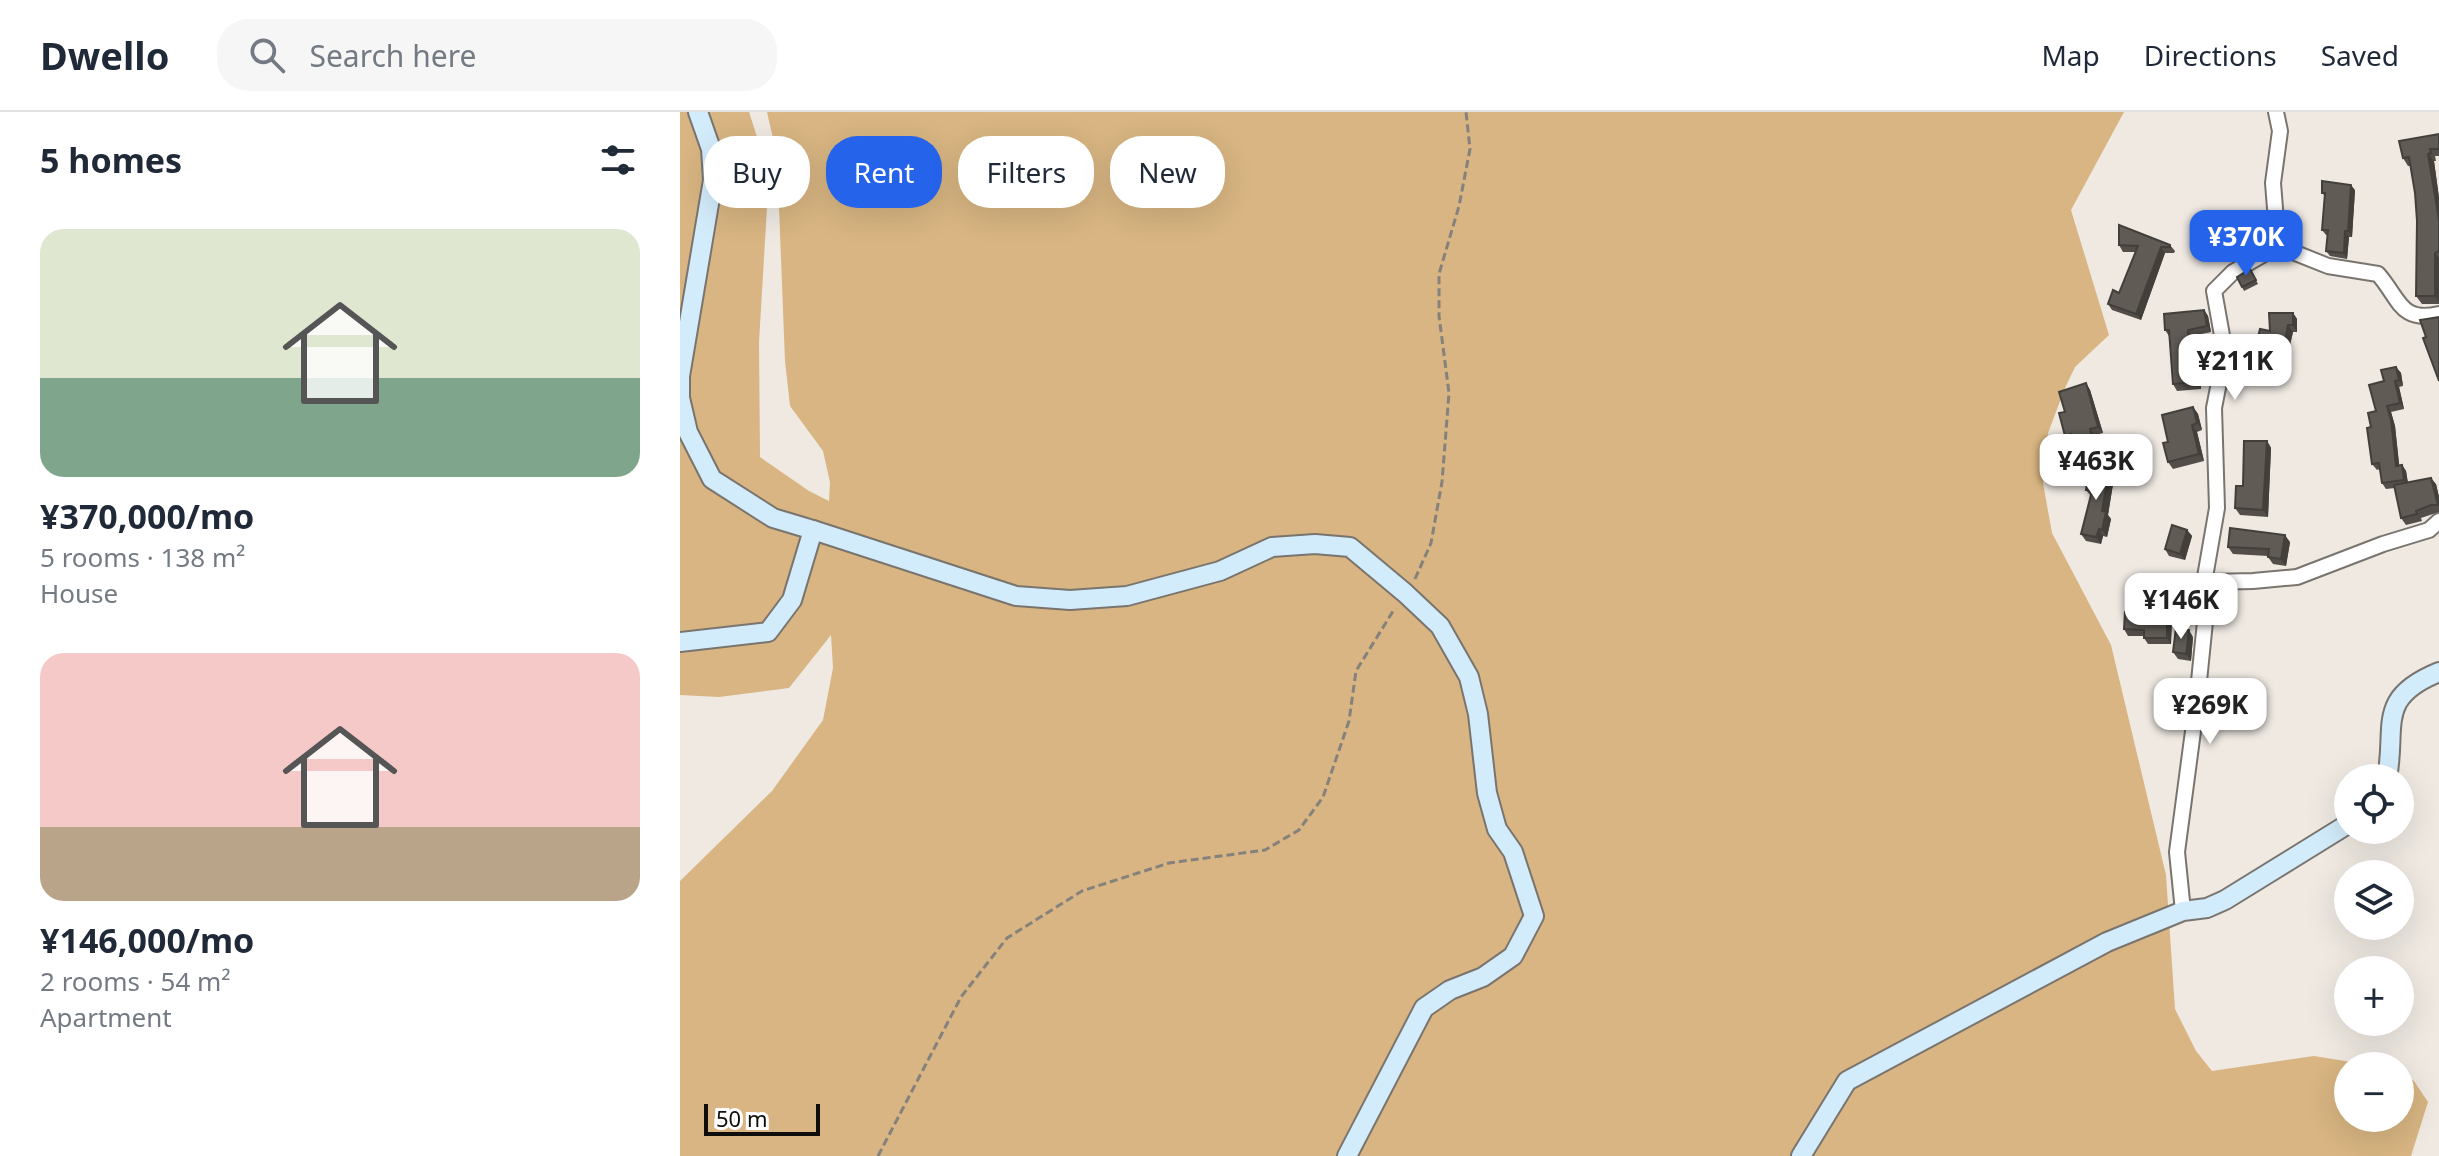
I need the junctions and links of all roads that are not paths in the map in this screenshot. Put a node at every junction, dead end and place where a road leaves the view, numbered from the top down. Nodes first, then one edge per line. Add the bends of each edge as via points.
1 (698, 112) edge
2 (2276, 112) edge
3 (2278, 246) junction
4 (2439, 314) edge
5 (2439, 521) edge
6 (813, 530) junction
7 (2209, 582) junction
8 (680, 642) edge
9 (2439, 672) edge
10 (2389, 764) edge
11 (2334, 833) edge
12 (2183, 911) junction
13 (1347, 1156) edge
14 (1801, 1156) edge

1 - 6 street via 711,149 713,180 680,376 688,432 712,479 773,518
2 - 3 street via 2280,131 2273,183
3 - 4 street via 2328,266 2378,274 2402,310 2422,318
3 - 7 street via 2233,272 2214,291 2225,352 2214,408 2217,508 2205,577
5 - 7 street via 2429,530 2297,577
6 - 8 street via 792,600 768,632
6 - 13 street via 1016,596 1070,600 1127,596 1220,571 1272,547 1350,547 1440,626 1469,677 1490,805 1497,829 1513,852 1534,916 1513,956 1424,1008
7 - 12 street via 2177,852
9 - 10 street via 2412,686 2396,705 2389,730
11 - 12 street via 2225,900
12 - 14 street via 2107,942 1847,1081

